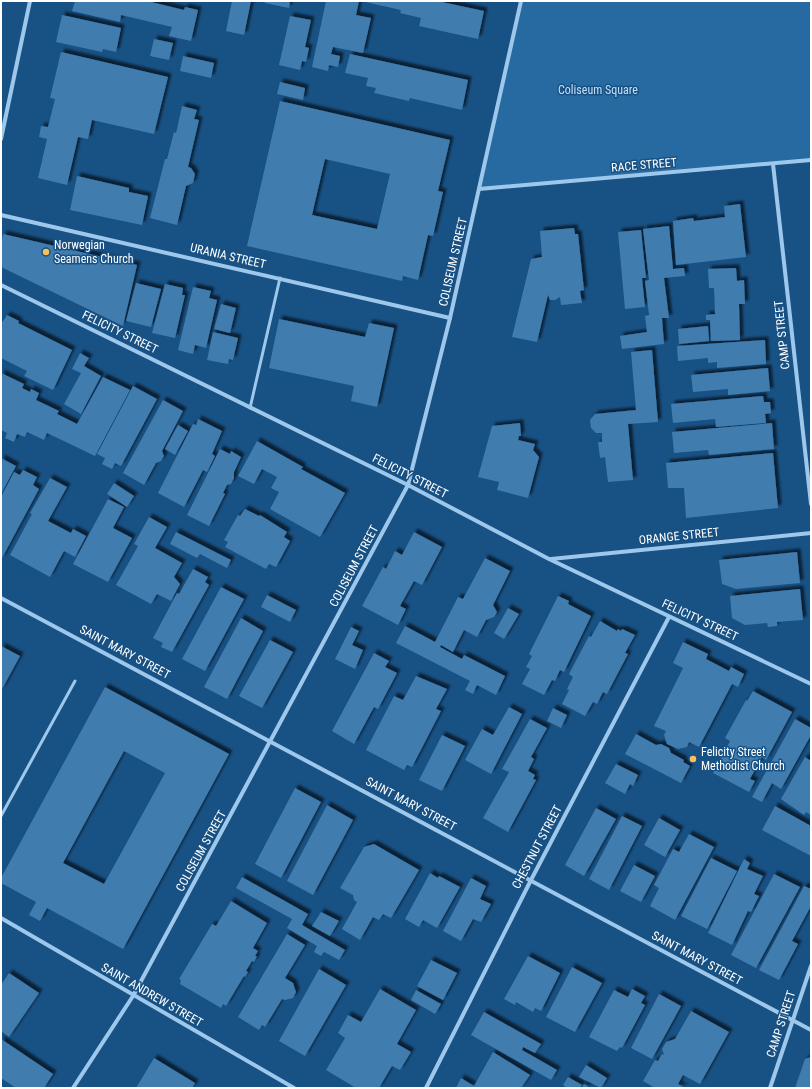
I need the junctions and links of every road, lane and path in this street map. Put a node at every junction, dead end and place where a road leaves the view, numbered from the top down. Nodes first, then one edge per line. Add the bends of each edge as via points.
1 (30, 1) edge
2 (521, 1) edge
3 (1, 139) edge
4 (811, 160) edge
5 (773, 164) junction
6 (479, 190) junction
7 (1, 215) edge
8 (280, 278) junction
9 (1, 285) edge
10 (450, 318) junction
11 (250, 408) junction
12 (408, 485) junction
13 (811, 504) edge
14 (811, 533) edge
15 (549, 559) junction
16 (1, 598) edge
17 (669, 617) junction
18 (75, 681) dead end
19 (811, 684) edge
20 (272, 741) junction
21 (1, 816) edge
22 (530, 880) junction
23 (1, 918) edge
24 (811, 966) edge
25 (133, 996) junction
26 (792, 1020) junction
27 (811, 1030) edge
28 (73, 1088) edge
29 (294, 1088) edge
30 (426, 1088) edge
31 (770, 1088) edge

1 - 3 street
2 - 6 street, COLISEUM STREET
4 - 5 street, RACE STREET
5 - 6 street, RACE STREET
5 - 13 street, CAMP STREET
6 - 10 street, COLISEUM STREET
7 - 8 street, URANIA STREET
8 - 10 street, URANIA STREET
8 - 11 lane
9 - 11 street, FELICITY STREET
10 - 12 street, COLISEUM STREET
11 - 12 street, FELICITY STREET
12 - 15 street, FELICITY STREET
12 - 20 street, COLISEUM STREET
14 - 15 street, ORANGE STREET
15 - 17 street, FELICITY STREET
16 - 20 street, SAINT MARY STREET
17 - 19 street, FELICITY STREET
17 - 22 street, CHESTNUT STREET
18 - 21 lane
20 - 22 street, SAINT MARY STREET
20 - 25 street, COLISEUM STREET
22 - 26 street, SAINT MARY STREET
22 - 30 street, CHESTNUT STREET
23 - 25 street, SAINT ANDREW STREET
24 - 26 street, CAMP STREET
25 - 28 street, COLISEUM STREET
25 - 29 street, SAINT ANDREW STREET
26 - 27 street, SAINT MARY STREET
26 - 31 street, CAMP STREET

